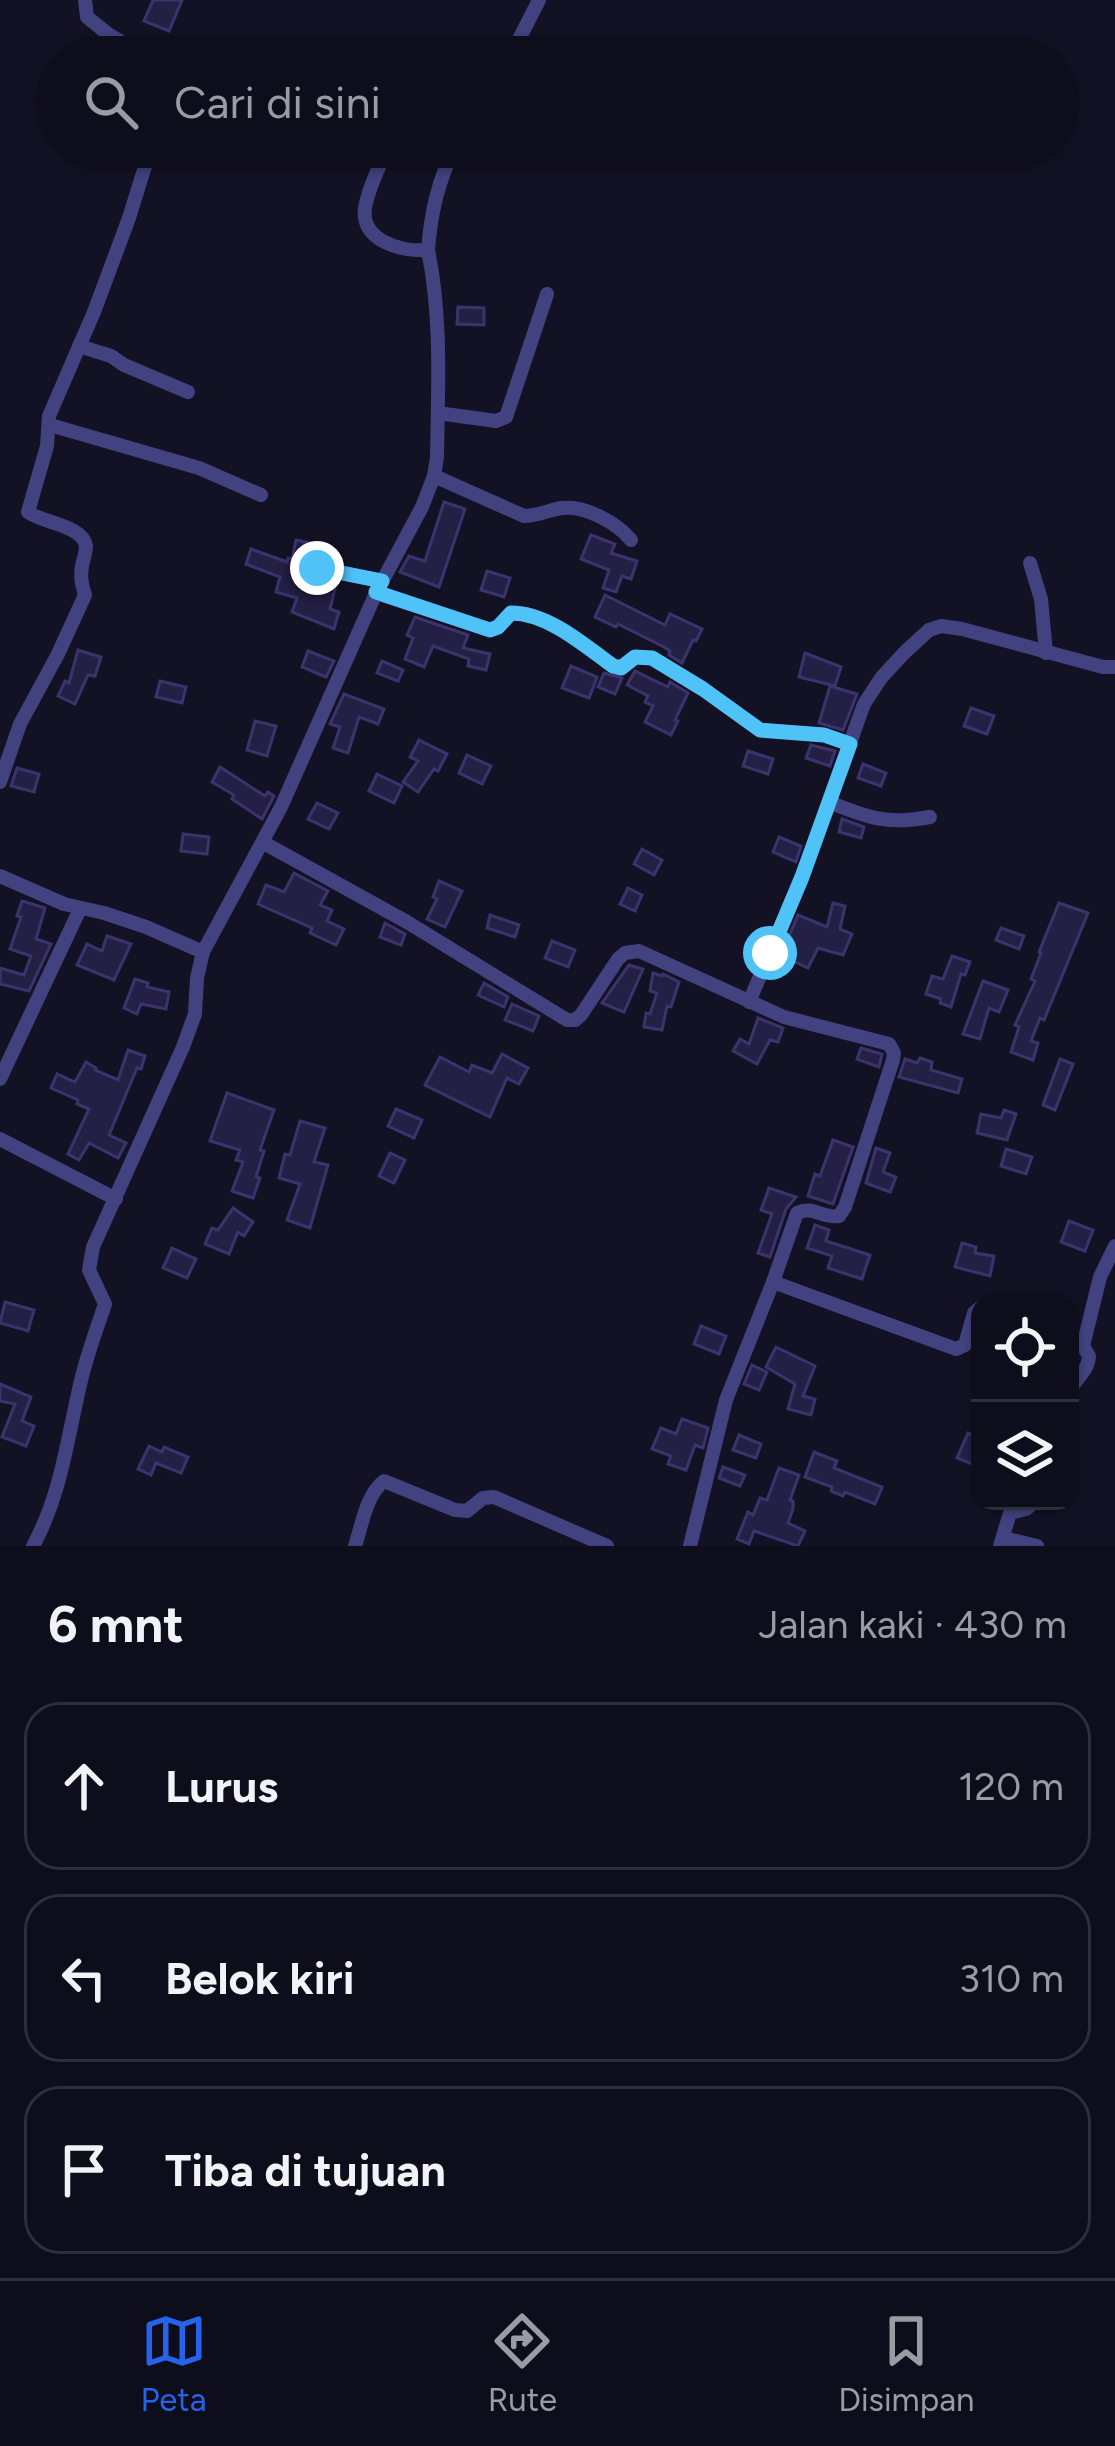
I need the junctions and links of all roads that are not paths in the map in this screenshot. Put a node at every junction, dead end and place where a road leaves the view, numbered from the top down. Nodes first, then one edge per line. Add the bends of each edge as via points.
1 (85, 0) edge
2 (539, 0) edge
3 (111, 36) edge
4 (521, 36) edge
5 (144, 168) edge
6 (380, 168) edge
7 (445, 168) edge
8 (428, 250) junction
9 (547, 294) dead end
10 (80, 346) junction
11 (188, 392) dead end
12 (437, 412) junction
13 (50, 424) junction
14 (434, 476) junction
15 (261, 495) dead end
16 (631, 540) dead end
17 (1030, 563) dead end
18 (317, 568) dead end
19 (379, 587) junction
20 (1046, 652) junction
21 (1115, 667) edge
22 (850, 744) junction
23 (0, 782) edge
24 (829, 802) junction
25 (930, 817) dead end
26 (263, 843) junction
27 (0, 876) edge
28 (80, 909) junction
29 (203, 952) junction
30 (749, 1002) junction
31 (0, 1079) edge
32 (0, 1139) edge
33 (116, 1199) junction
34 (1115, 1246) edge
35 (773, 1282) junction
36 (971, 1324) edge
37 (1079, 1338) edge
38 (1079, 1345) edge
39 (1079, 1378) edge
40 (1020, 1510) edge
41 (1002, 1542) edge
42 (33, 1546) edge
43 (355, 1546) edge
44 (607, 1546) edge
45 (690, 1546) edge
46 (1036, 1546) edge

1 - 3 street via 87,16
2 - 4 street
5 - 10 street
6 - 8 street via 364,212 372,233
7 - 8 street
8 - 12 street
9 - 12 street via 506,417
10 - 11 street
10 - 13 street
12 - 14 street
13 - 15 street
13 - 23 street via 28,512 82,536 85,595
14 - 16 street via 524,517 581,509
14 - 19 street
17 - 20 street
18 - 19 street
19 - 22 street via 490,630 523,613 613,666 652,658 760,730
19 - 26 street
20 - 21 street
20 - 22 street via 962,628 929,631 881,678
22 - 24 street
24 - 25 street via 886,822
24 - 30 street
26 - 29 street
26 - 30 street via 567,1020 581,1015 631,951
27 - 28 street
28 - 29 street
28 - 31 street
29 - 33 street via 194,1014
30 - 35 street via 889,1044 894,1053 845,1208 832,1217 796,1213
32 - 33 street
33 - 42 street via 89,1258 104,1304 56,1496
34 - 37 street
35 - 36 street via 956,1349
35 - 45 street via 726,1400
38 - 39 street via 1089,1356
40 - 41 street via 1010,1514
41 - 46 street
43 - 44 street via 384,1481 461,1511 494,1497

